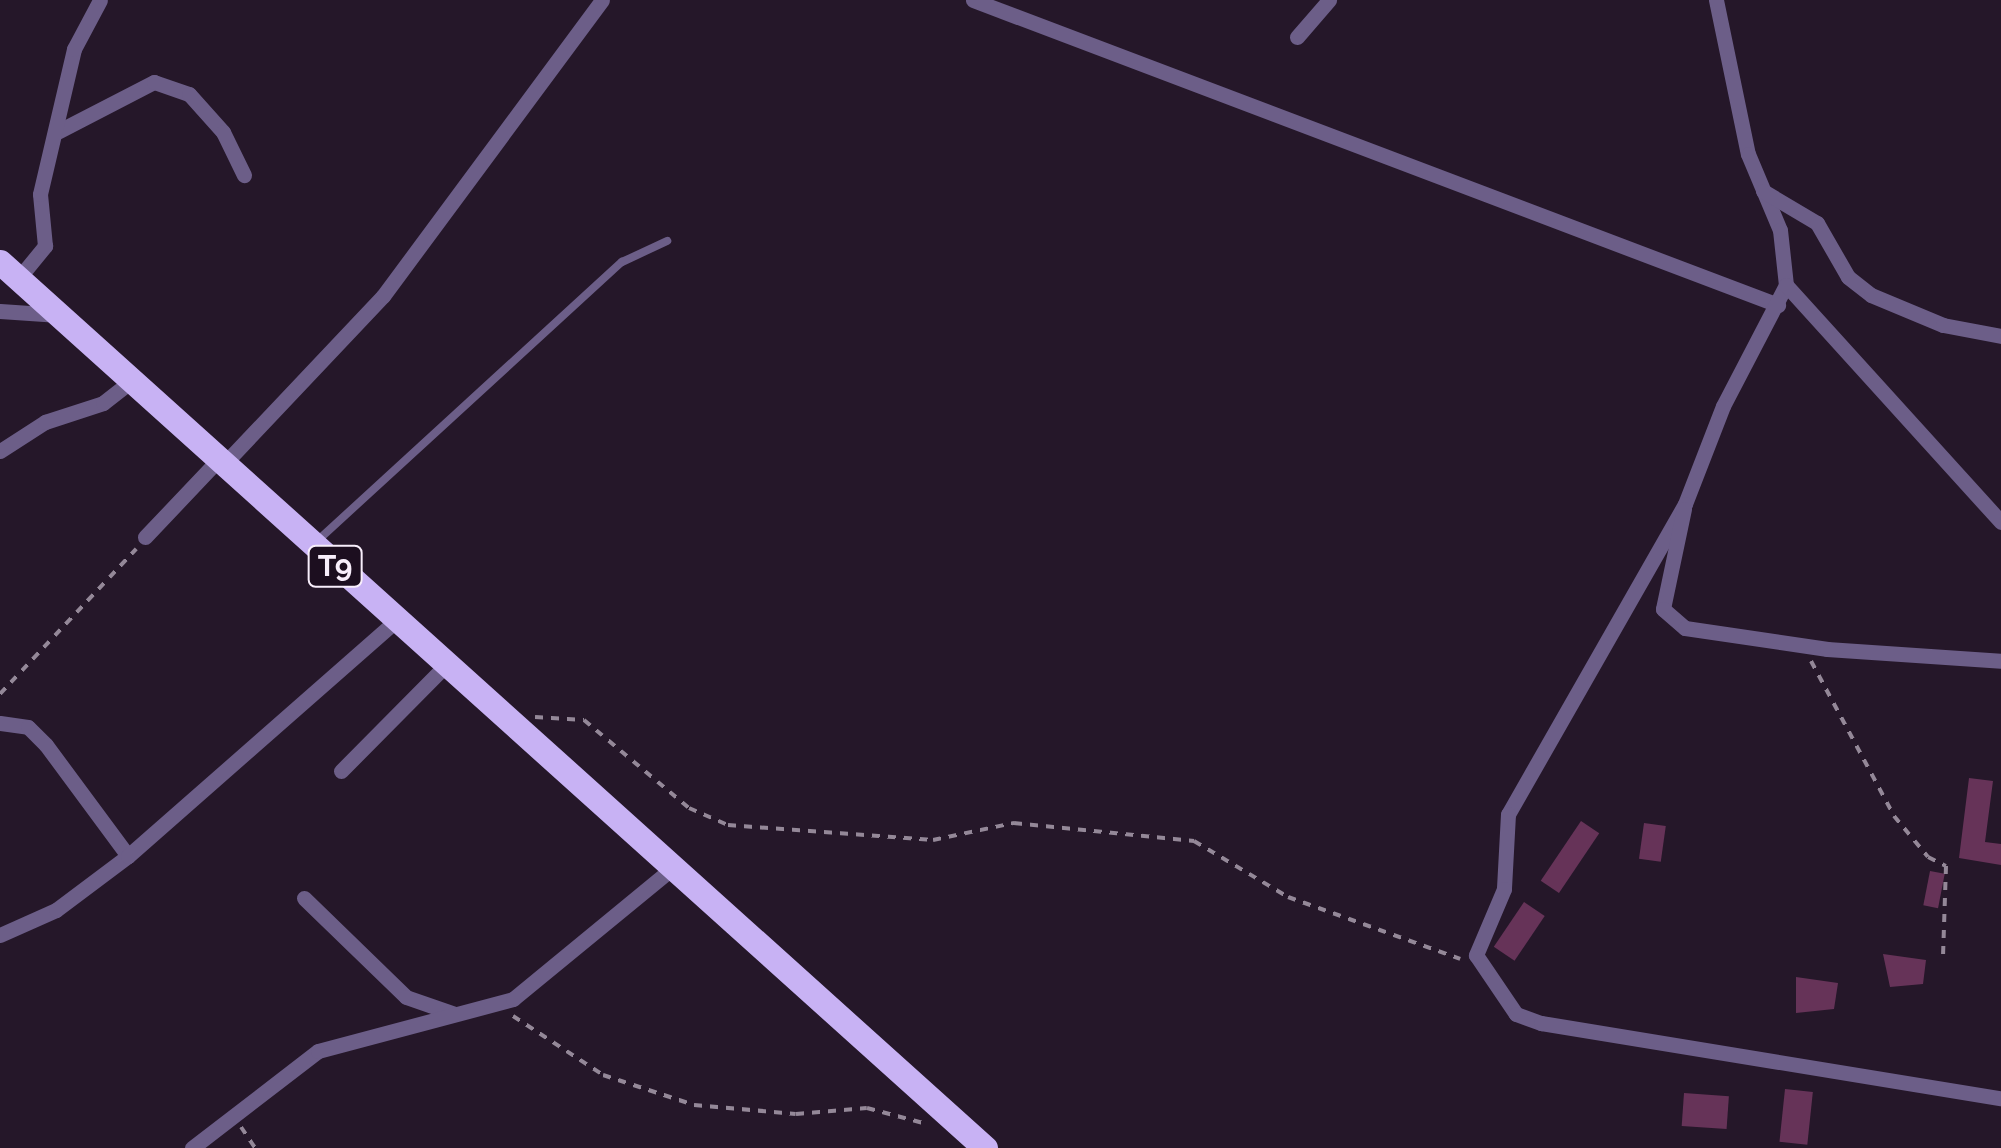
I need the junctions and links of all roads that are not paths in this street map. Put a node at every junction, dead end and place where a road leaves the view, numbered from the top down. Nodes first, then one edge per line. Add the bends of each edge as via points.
1 (100, 0) edge
2 (602, 0) edge
3 (973, 0) edge
4 (1329, 0) edge
5 (1716, 0) edge
6 (1297, 37) dead end
7 (59, 131) junction
8 (244, 175) dead end
9 (1762, 191) junction
10 (667, 241) dead end
11 (9, 270) edge
12 (1786, 285) junction
13 (1778, 305) junction
14 (0, 311) edge
15 (59, 315) junction
16 (2001, 336) edge
17 (132, 380) junction
18 (0, 451) edge
19 (222, 460) junction
20 (1685, 504) junction
21 (2001, 522) edge
22 (145, 537) road end
23 (312, 545) junction
24 (394, 622) junction
25 (2001, 661) edge
26 (444, 668) junction
27 (0, 723) edge
28 (341, 771) dead end
29 (128, 856) junction
30 (671, 868) junction
31 (304, 898) dead end
32 (0, 936) edge
33 (459, 1015) junction
34 (2001, 1098) edge
35 (192, 1148) edge
36 (985, 1148) edge

1 - 7 street via 74,49
2 - 19 street via 383,296
3 - 13 street via 1089,50
4 - 6 street
5 - 9 street
7 - 8 street via 137,84 164,84 206,112
7 - 11 street via 40,194 45,246
9 - 12 street via 1780,230
9 - 16 street via 1817,223 1848,277 1871,296 1943,325
10 - 23 lane via 622,262
11 - 15 highway, T9
12 - 13 street
12 - 21 street
13 - 20 street via 1723,406
14 - 15 street
15 - 17 highway, T9
17 - 18 street via 103,403 45,422
17 - 19 highway, T9
19 - 22 street
19 - 23 highway, T9
20 - 25 street via 1664,589 1670,618 1685,628 1807,647
20 - 34 street via 1508,814 1507,876 1476,946 1481,968 1516,1014 1541,1024
23 - 24 highway, T9
24 - 26 highway, T9
24 - 29 street
26 - 28 street
26 - 30 highway, T9
27 - 29 street via 28,727 46,745
29 - 32 street via 56,910
30 - 33 street via 539,980 497,1004
30 - 36 highway, T9
31 - 33 street via 406,998
33 - 35 street via 318,1051

